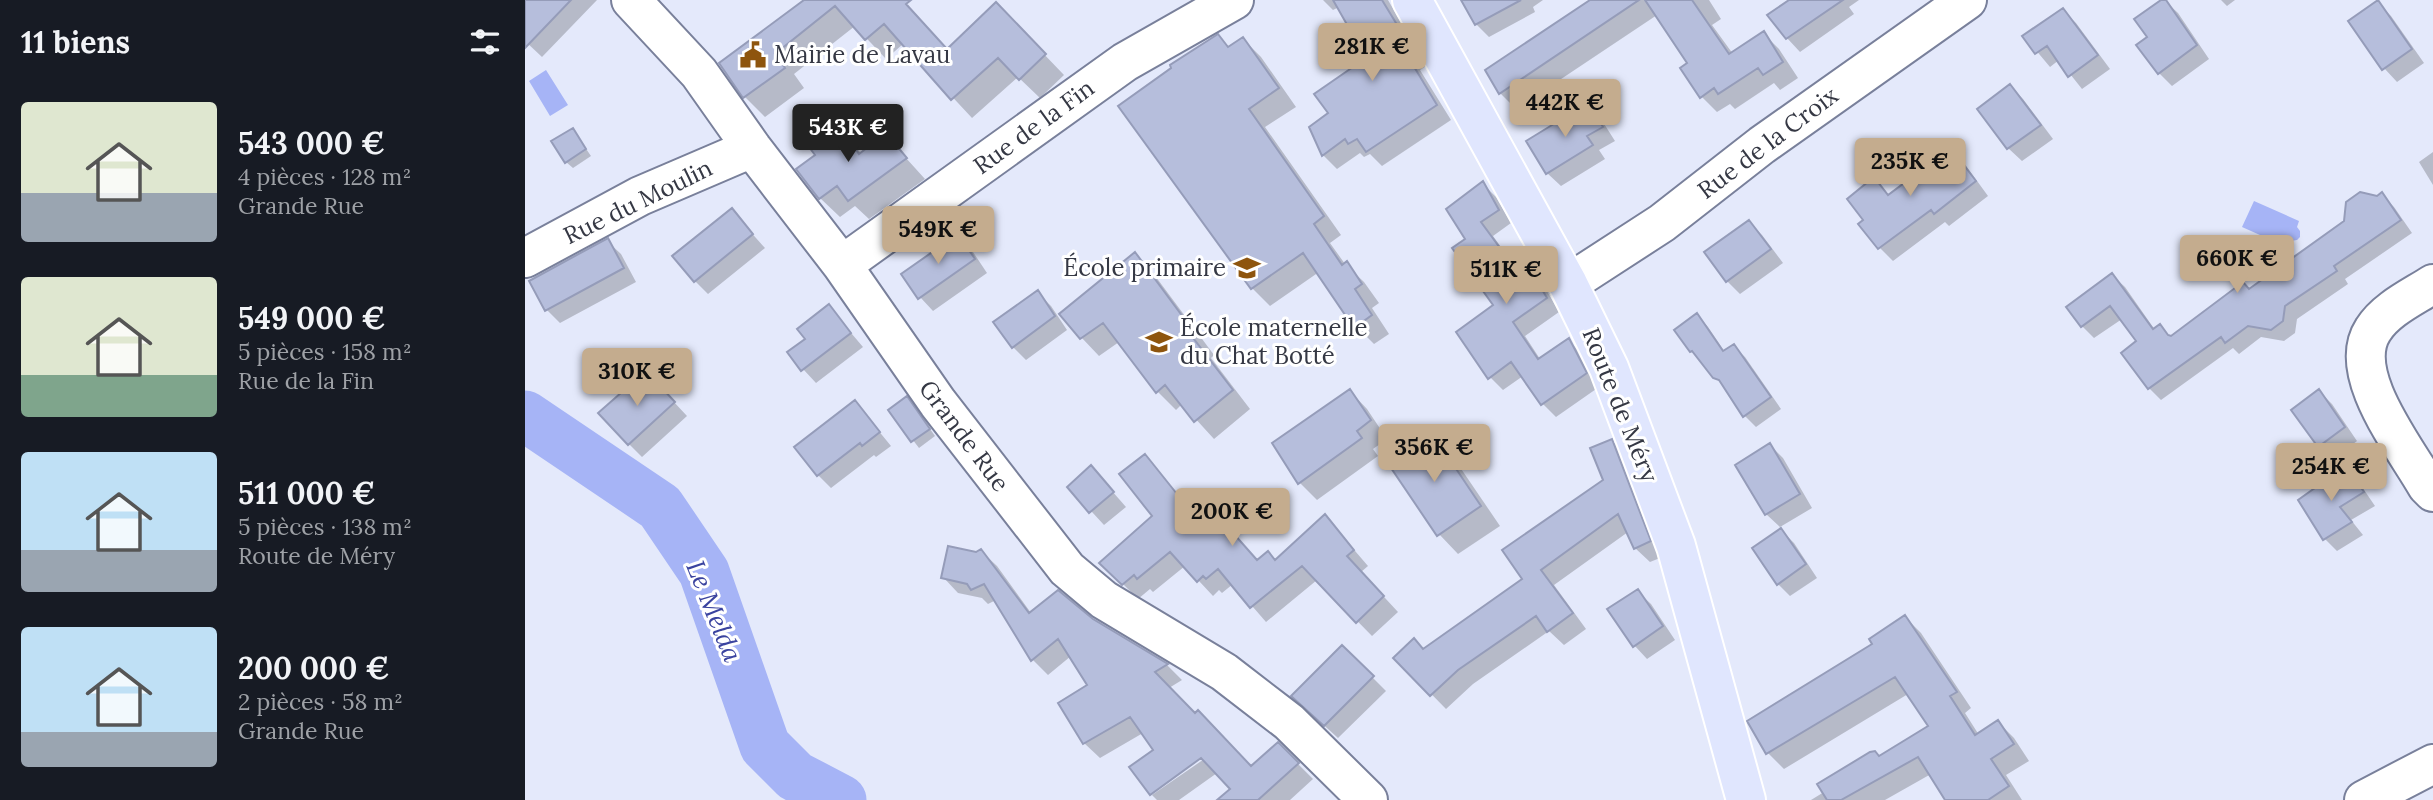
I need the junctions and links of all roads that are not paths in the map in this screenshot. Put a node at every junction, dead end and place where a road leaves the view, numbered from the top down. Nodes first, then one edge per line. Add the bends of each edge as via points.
1 (631, 0) edge
2 (1234, 0) edge
3 (1412, 0) edge
4 (1967, 0) edge
5 (751, 148) junction
6 (525, 258) edge
7 (842, 265) junction
8 (1568, 284) junction
9 (2433, 284) edge
10 (2433, 492) edge
11 (2433, 764) edge
12 (1368, 800) edge
13 (1746, 800) edge
14 (2364, 800) edge

1 - 5 street, Grande Rue via 699,73
2 - 7 street, Rue de la Fin via 1125,62
3 - 8 main road, Route de Méry
4 - 8 street, Rue de la Croix via 1762,145 1662,223
5 - 6 street, Rue du Moulin via 640,196
5 - 7 street, Grande Rue
7 - 12 street, Grande Rue via 937,403 1067,569 1104,600 1224,673 1289,722
8 - 13 main road, Route de Méry via 1609,368 1676,546
9 - 10 street via 2386,314 2365,346 2369,384
11 - 14 street

